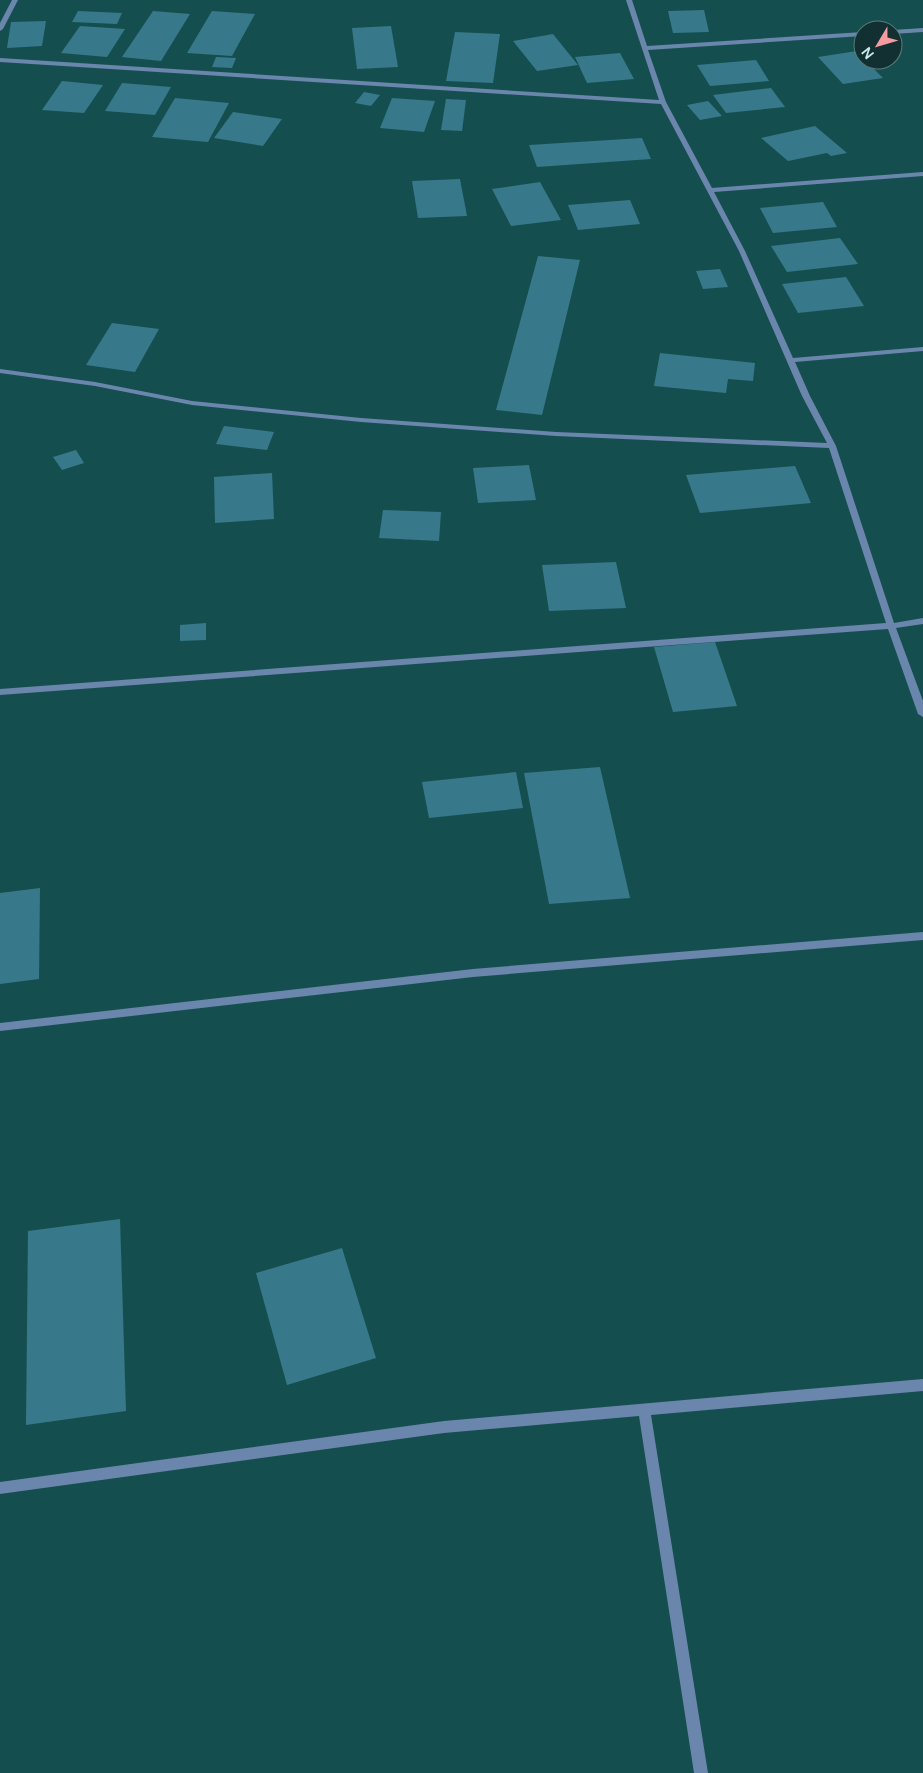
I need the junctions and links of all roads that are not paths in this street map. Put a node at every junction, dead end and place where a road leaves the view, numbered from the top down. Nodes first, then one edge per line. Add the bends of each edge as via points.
1 (15, 0) edge
2 (629, 0) edge
3 (0, 29) edge
4 (923, 30) edge
5 (903, 31) edge
6 (853, 35) edge
7 (645, 48) junction
8 (0, 60) edge
9 (663, 102) junction
10 (923, 174) edge
11 (709, 190) junction
12 (923, 349) edge
13 (790, 360) junction
14 (0, 371) edge
15 (832, 446) junction
16 (923, 621) edge
17 (891, 626) junction
18 (0, 692) edge
19 (923, 714) edge
20 (923, 936) edge
21 (0, 1026) edge
22 (923, 1385) edge
23 (644, 1410) junction
24 (0, 1488) edge
25 (701, 1773) edge

1 - 3 street
2 - 7 street
4 - 5 street
6 - 7 street
7 - 9 street
8 - 9 street
9 - 11 street
10 - 11 street
11 - 13 street via 742,251
12 - 13 street
13 - 15 street
14 - 15 street via 95,384 192,403 361,420 556,434
15 - 17 street
16 - 17 street
17 - 18 street
17 - 19 street
20 - 21 street via 473,973
22 - 23 street
23 - 24 street via 444,1427
23 - 25 street

